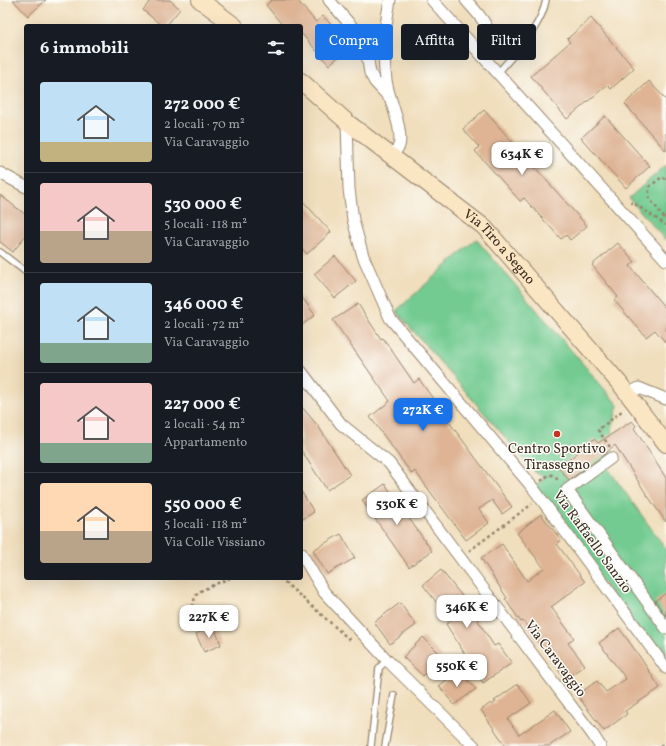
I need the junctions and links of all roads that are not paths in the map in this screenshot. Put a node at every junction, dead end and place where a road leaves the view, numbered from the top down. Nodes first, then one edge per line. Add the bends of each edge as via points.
1 (200, 0) edge
2 (329, 0) edge
3 (390, 0) edge
4 (432, 0) edge
5 (466, 0) edge
6 (546, 0) edge
7 (232, 24) edge
8 (485, 24) edge
9 (477, 50) edge
10 (486, 60) edge
11 (498, 73) junction
12 (303, 83) edge
13 (390, 98) junction
14 (347, 122) junction
15 (392, 156) junction
16 (0, 173) edge
17 (24, 186) edge
18 (0, 252) edge
19 (662, 252) edge
20 (666, 260) edge
21 (24, 270) edge
22 (303, 374) edge
23 (666, 399) edge
24 (625, 401) junction
25 (666, 444) edge
26 (612, 458) road end
27 (303, 556) edge
28 (666, 628) edge
29 (387, 660) junction
30 (666, 668) edge
31 (394, 695) dead end
32 (371, 746) edge
33 (385, 746) edge
34 (474, 746) edge
35 (600, 746) edge

1 - 7 main road
2 - 13 street via 366,42 370,73
3 - 13 street via 384,61
4 - 9 street
5 - 8 street
6 - 11 lane via 544,12 533,30
10 - 11 street
11 - 19 street
12 - 14 main road, Via Tiro a Segno
13 - 15 street via 400,137
14 - 15 main road, Via Tiro a Segno
14 - 30 street, Via Raffaello Sanzio via 348,189 353,220 363,256 390,318 541,498
15 - 24 main road, Via Tiro a Segno via 484,227
16 - 17 street
18 - 21 lane
19 - 20 street
22 - 35 street, Via Caravaggio via 341,424 390,463
23 - 24 street via 639,388
24 - 25 main road, Via Tiro a Segno
26 - 28 street via 568,490
27 - 29 street via 324,592
29 - 32 lane via 378,668
29 - 34 street
31 - 33 lane

